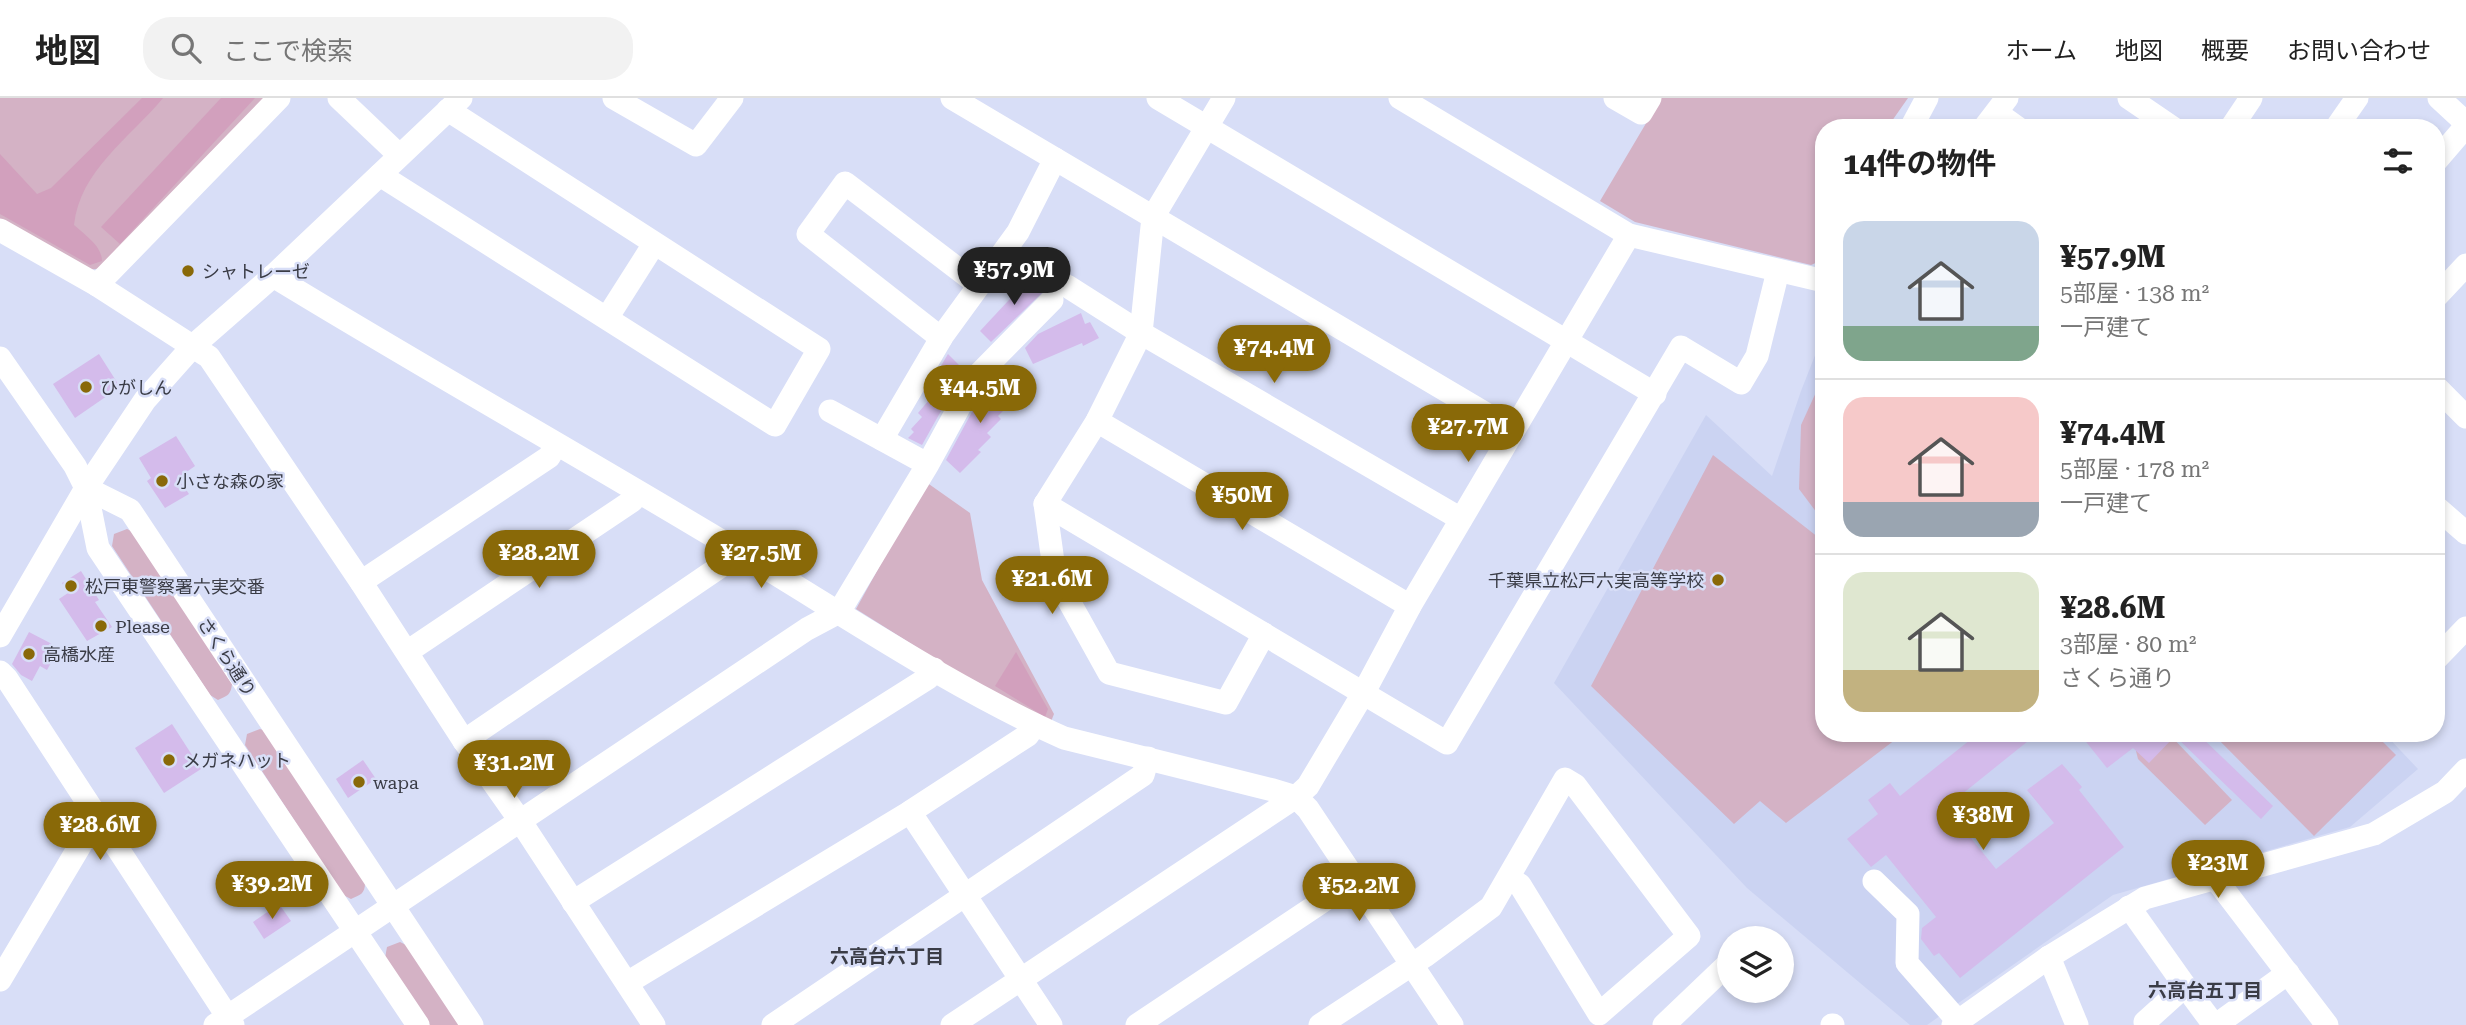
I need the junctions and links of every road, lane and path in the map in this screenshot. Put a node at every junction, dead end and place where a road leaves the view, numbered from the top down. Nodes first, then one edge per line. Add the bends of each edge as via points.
1 (279, 98) edge
2 (614, 98) edge
3 (732, 98) edge
4 (952, 98) edge
5 (1158, 98) edge
6 (1224, 98) edge
7 (1400, 98) edge
8 (1615, 98) edge
9 (1650, 98) edge
10 (1927, 98) edge
11 (2129, 98) edge
12 (2251, 98) edge
13 (2357, 98) edge
14 (2439, 98) edge
15 (352, 102) edge
16 (455, 104) edge
17 (2464, 117) edge
18 (1916, 119) edge
19 (2160, 119) edge
20 (2237, 119) edge
21 (2342, 119) edge
22 (1206, 127) junction
23 (2445, 147) edge
24 (399, 155) junction
25 (1055, 159) junction
26 (380, 174) junction
27 (1153, 217) junction
28 (0, 230) edge
29 (1629, 235) junction
30 (654, 244) junction
31 (1777, 271) junction
32 (2464, 272) edge
33 (273, 276) junction
34 (1815, 279) edge
35 (97, 285) junction
36 (979, 285) junction
37 (2445, 289) edge
38 (607, 318) junction
39 (1141, 333) junction
40 (941, 338) junction
41 (1565, 340) junction
42 (193, 346) junction
43 (4, 364) edge
44 (1655, 394) junction
45 (2445, 396) edge
46 (830, 411) dead end
47 (2466, 416) edge
48 (1097, 421) junction
49 (1513, 430) junction
50 (882, 439) junction
51 (555, 445) junction
52 (927, 464) junction
53 (86, 488) junction
54 (639, 493) junction
55 (1045, 504) junction
56 (2445, 516) edge
57 (1461, 519) junction
58 (2466, 533) edge
59 (737, 550) junction
60 (362, 582) junction
61 (1410, 606) junction
62 (839, 612) junction
63 (1264, 634) junction
64 (0, 636) edge
65 (407, 652) junction
66 (934, 669) junction
67 (0, 673) edge
68 (1364, 692) junction
69 (1035, 725) junction
70 (464, 741) junction
71 (1148, 758) junction
72 (2461, 785) edge
73 (1296, 797) junction
74 (910, 812) junction
75 (97, 817) junction
76 (521, 822) junction
77 (1509, 878) junction
78 (2216, 878) junction
79 (1356, 880) junction
80 (1874, 881) dead end
81 (965, 895) junction
82 (573, 902) junction
83 (392, 907) junction
84 (2129, 907) junction
85 (355, 930) junction
86 (2049, 957) junction
87 (1413, 964) junction
88 (2288, 973) junction
89 (1717, 974) edge
90 (1021, 979) junction
91 (0, 980) edge
92 (627, 984) junction
93 (2185, 986) junction
94 (225, 1022) edge
95 (1956, 1023) edge
96 (2071, 1023) edge
97 (418, 1025) edge
98 (472, 1025) edge
99 (654, 1025) edge
100 (773, 1025) edge
101 (952, 1025) edge
102 (1051, 1025) edge
103 (1137, 1025) edge
104 (1320, 1025) edge
105 (1452, 1025) edge
106 (1664, 1025) edge
107 (2147, 1025) edge
108 (2215, 1025) edge
109 (2328, 1025) edge

1 - 35 street
2 - 3 street via 696,145
4 - 25 street
5 - 22 street
6 - 22 street
7 - 29 street
8 - 9 street via 1641,113
10 - 18 street
11 - 19 street
12 - 20 street
13 - 21 street
14 - 17 street
15 - 24 street
16 - 24 street
16 - 30 street
17 - 23 street
22 - 27 street
22 - 41 street
24 - 26 street
25 - 27 street
25 - 36 street via 1018,232
26 - 33 street
26 - 38 street
27 - 39 street
27 - 49 street
28 - 35 street
29 - 31 street
29 - 41 street
30 - 38 street
30 - 38 street via 819,349 775,425
31 - 34 street
31 - 44 street via 1757,356 1741,383 1681,347
32 - 37 street
33 - 42 street
33 - 51 street
35 - 42 street
36 - 40 street
36 - 40 street via 845,183 808,234
39 - 48 street
39 - 52 street via 1059,293 975,378
39 - 57 street
40 - 50 street
41 - 44 street
41 - 49 street
42 - 53 street via 145,400
42 - 60 street via 209,357
43 - 53 street
44 - 68 street via 1447,743
45 - 47 street
46 - 50 street
48 - 55 street
48 - 61 street
49 - 57 street
50 - 52 street
51 - 54 street
51 - 60 street via 549,457
52 - 62 street
53 - 64 street
53 - 83 street, さくら通り via 130,510
53 - 85 street via 98,548
54 - 59 street
54 - 65 street
55 - 63 street
55 - 63 street via 1055,576 1109,673 1226,703
56 - 58 street
57 - 61 street
59 - 62 street
59 - 70 street via 730,560
60 - 65 street
61 - 68 street
62 - 66 street
62 - 76 street
63 - 68 street
65 - 70 street
66 - 69 street
66 - 82 street via 928,678
67 - 75 street
68 - 73 street via 1308,786
69 - 71 street via 1064,738
69 - 74 street via 1028,735
70 - 76 street
71 - 73 street
71 - 81 street via 1143,775
72 - 78 street via 2374,834
73 - 79 street
73 - 90 street
74 - 81 street
74 - 92 street
75 - 91 street
75 - 94 street
76 - 82 street
76 - 83 street
77 - 77 street via 1520,885 1599,1014 1689,936 1575,785 1565,779
77 - 87 street via 1491,907
78 - 84 street
78 - 88 street
79 - 87 street
79 - 103 street
80 - 95 street via 1908,914 1907,962
81 - 90 street
81 - 100 street
82 - 92 street
83 - 85 street
83 - 98 street, さくら通り
84 - 86 street
84 - 93 street
85 - 94 street
85 - 97 street
86 - 95 street
86 - 96 street
87 - 104 street
87 - 105 street
88 - 108 street
88 - 109 street
89 - 106 street
90 - 101 street
90 - 102 street
92 - 99 street
93 - 107 street via 2145,1022
93 - 108 street

